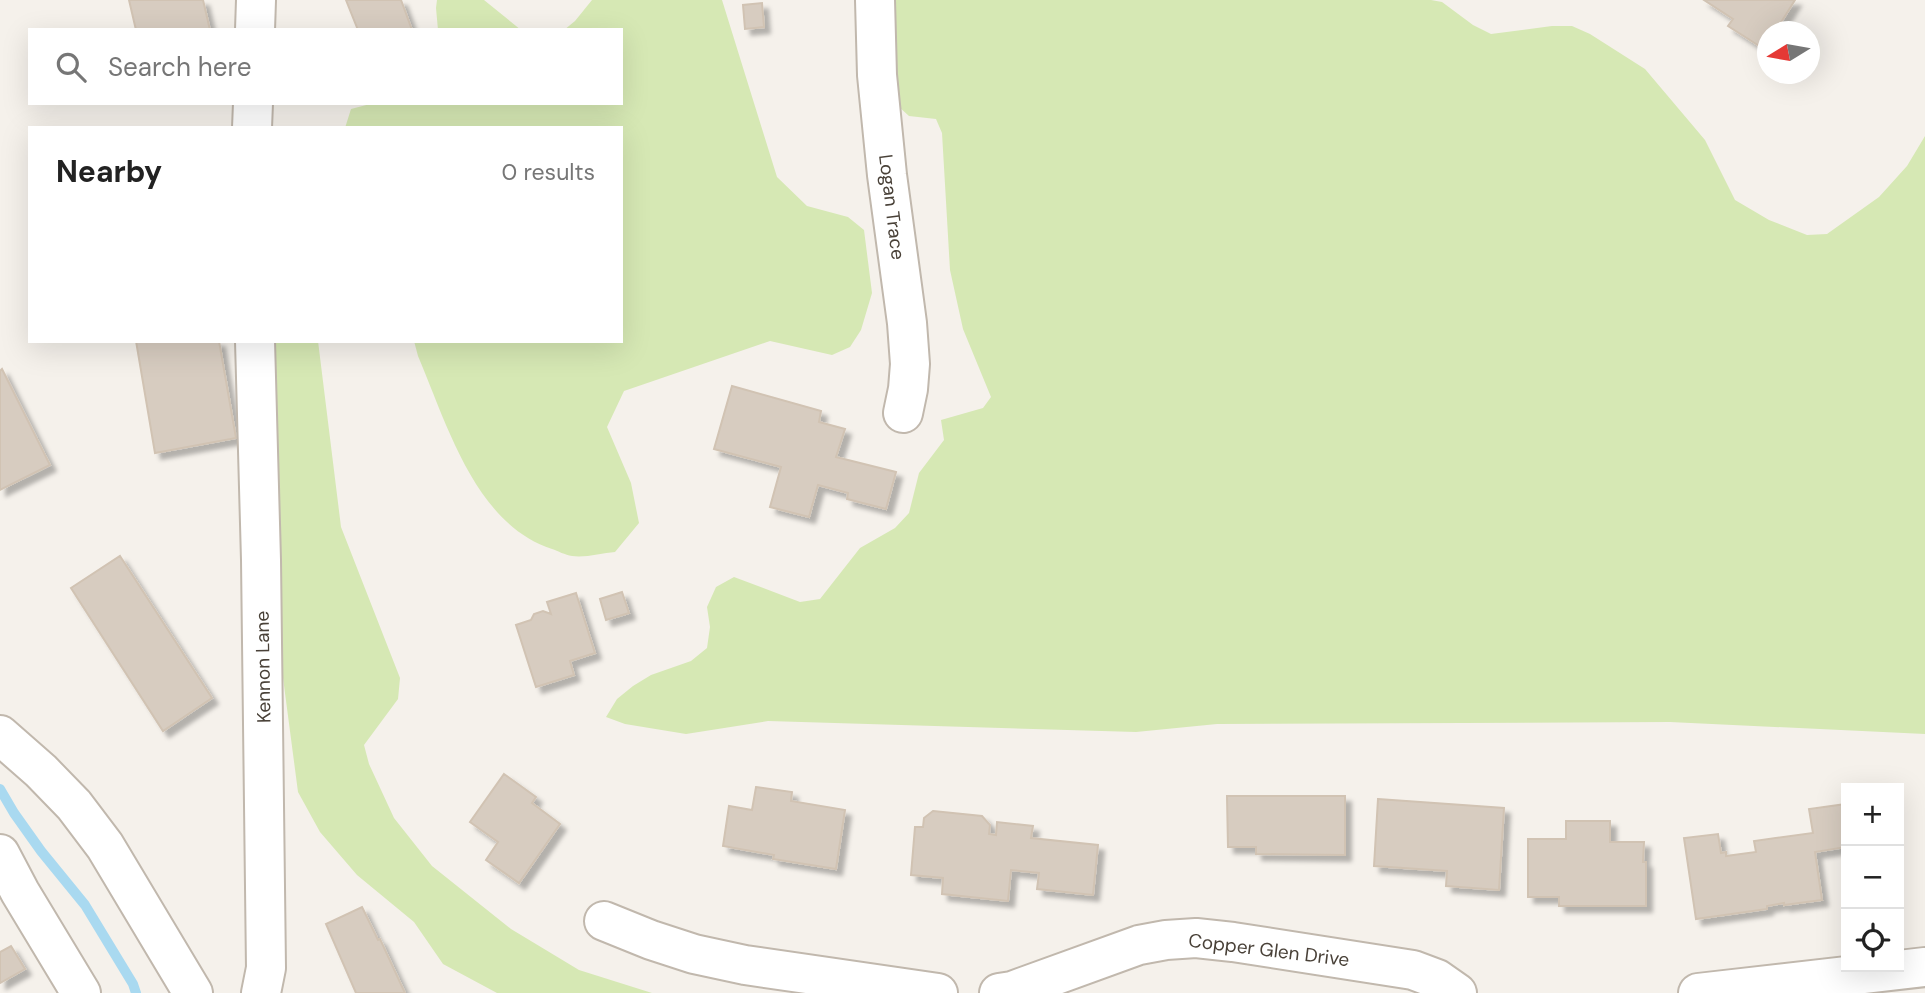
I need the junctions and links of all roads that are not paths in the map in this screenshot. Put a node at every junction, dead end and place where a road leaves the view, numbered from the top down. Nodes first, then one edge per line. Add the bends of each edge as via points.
1 (256, 0) edge
2 (875, 0) edge
3 (255, 28) edge
4 (253, 105) edge
5 (252, 126) edge
6 (255, 343) edge
7 (903, 413) dead end
8 (0, 735) edge
9 (0, 854) edge
10 (604, 921) dead end
11 (1925, 967) edge
12 (81, 993) edge
13 (193, 993) edge
14 (261, 993) edge
15 (938, 993) edge
16 (999, 993) edge
17 (1457, 993) edge
18 (1698, 993) edge

1 - 3 street
2 - 7 street, Logan Trace via 879,100 910,364
4 - 5 street
6 - 14 street, Kennon Lane via 266,927
8 - 13 street via 74,805 97,835
9 - 12 street
10 - 15 street via 707,957
11 - 18 street
16 - 17 street, Copper Glen Drive via 1139,945 1196,938 1413,970

